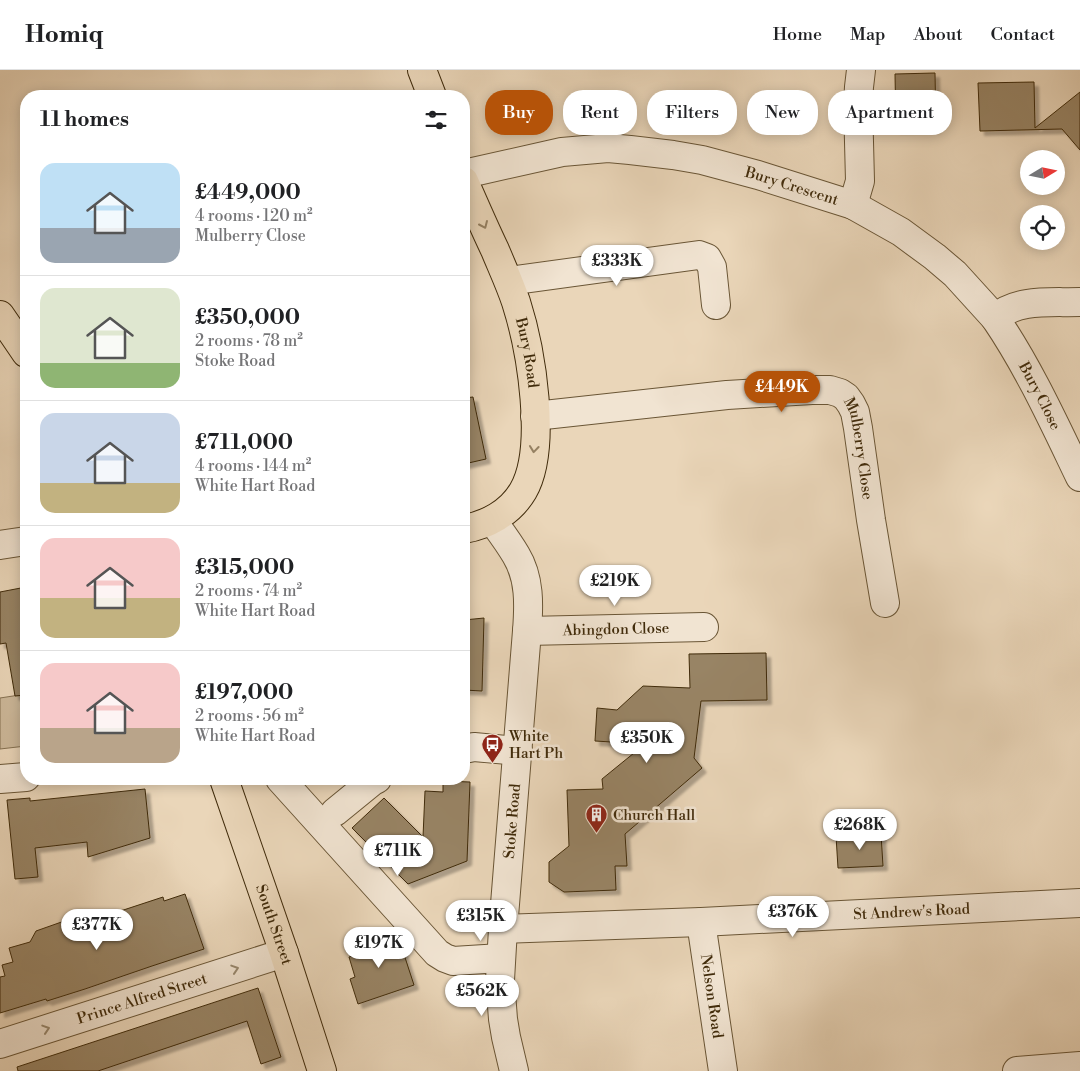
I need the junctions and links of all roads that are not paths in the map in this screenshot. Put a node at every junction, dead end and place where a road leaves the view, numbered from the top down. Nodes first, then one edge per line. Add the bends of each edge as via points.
1 (422, 70) edge
2 (861, 70) edge
3 (430, 90) edge
4 (470, 173) edge
5 (470, 194) edge
6 (854, 205) junction
7 (509, 281) junction
8 (1080, 302) edge
9 (716, 305) dead end
10 (0, 314) edge
11 (994, 318) junction
12 (20, 344) edge
13 (535, 416) junction
14 (1080, 477) edge
15 (492, 520) junction
16 (470, 528) edge
17 (20, 542) edge
18 (0, 545) edge
19 (885, 602) dead end
20 (704, 627) dead end
21 (527, 631) junction
22 (470, 748) edge
23 (518, 751) junction
24 (20, 777) edge
25 (0, 779) edge
26 (226, 785) edge
27 (285, 785) edge
28 (368, 785) edge
29 (335, 812) dead end
30 (1080, 903) edge
31 (701, 922) junction
32 (503, 929) junction
33 (284, 953) junction
34 (501, 958) junction
35 (0, 1044) edge
36 (1080, 1066) edge
37 (322, 1071) edge
38 (514, 1071) edge
39 (722, 1071) edge
40 (1017, 1071) edge

1 - 3 main road
2 - 6 street via 858,103 860,181
4 - 6 street, Bury Crescent via 562,152 630,150 731,167
5 -> 7 main road, Bury Road
6 - 11 street, Bury Crescent via 935,257 955,274
7 - 9 street via 699,254 707,258 712,267
7 - 13 main road, Bury Road via 527,346
8 - 11 street via 1022,304
10 - 12 main road
11 - 14 street, Bury Close via 1028,373
13 -> 15 main road, Bury Road via 535,444 528,478 516,501
13 - 19 street, Mulberry Close via 726,395 812,390 840,393 855,412
15 - 16 main road, Bury Road
15 - 21 street, Stoke Road via 516,554 524,572 528,597
17 - 18 street
20 - 21 street, Abingdon Close
21 - 23 street, Stoke Road
22 - 23 street
23 - 32 street, Stoke Road
24 - 25 street
26 - 33 main road, South Street
27 - 34 street via 437,952 453,960
28 - 29 street
30 - 31 street, St Andrew's Road
31 - 32 street, St Andrew's Road
31 - 39 street, Nelson Road
32 - 34 street, Stoke Road
35 -> 33 street, Prince Alfred Street
33 - 37 main road, South Street
34 - 38 street, Stoke Road via 500,990
36 - 40 street

